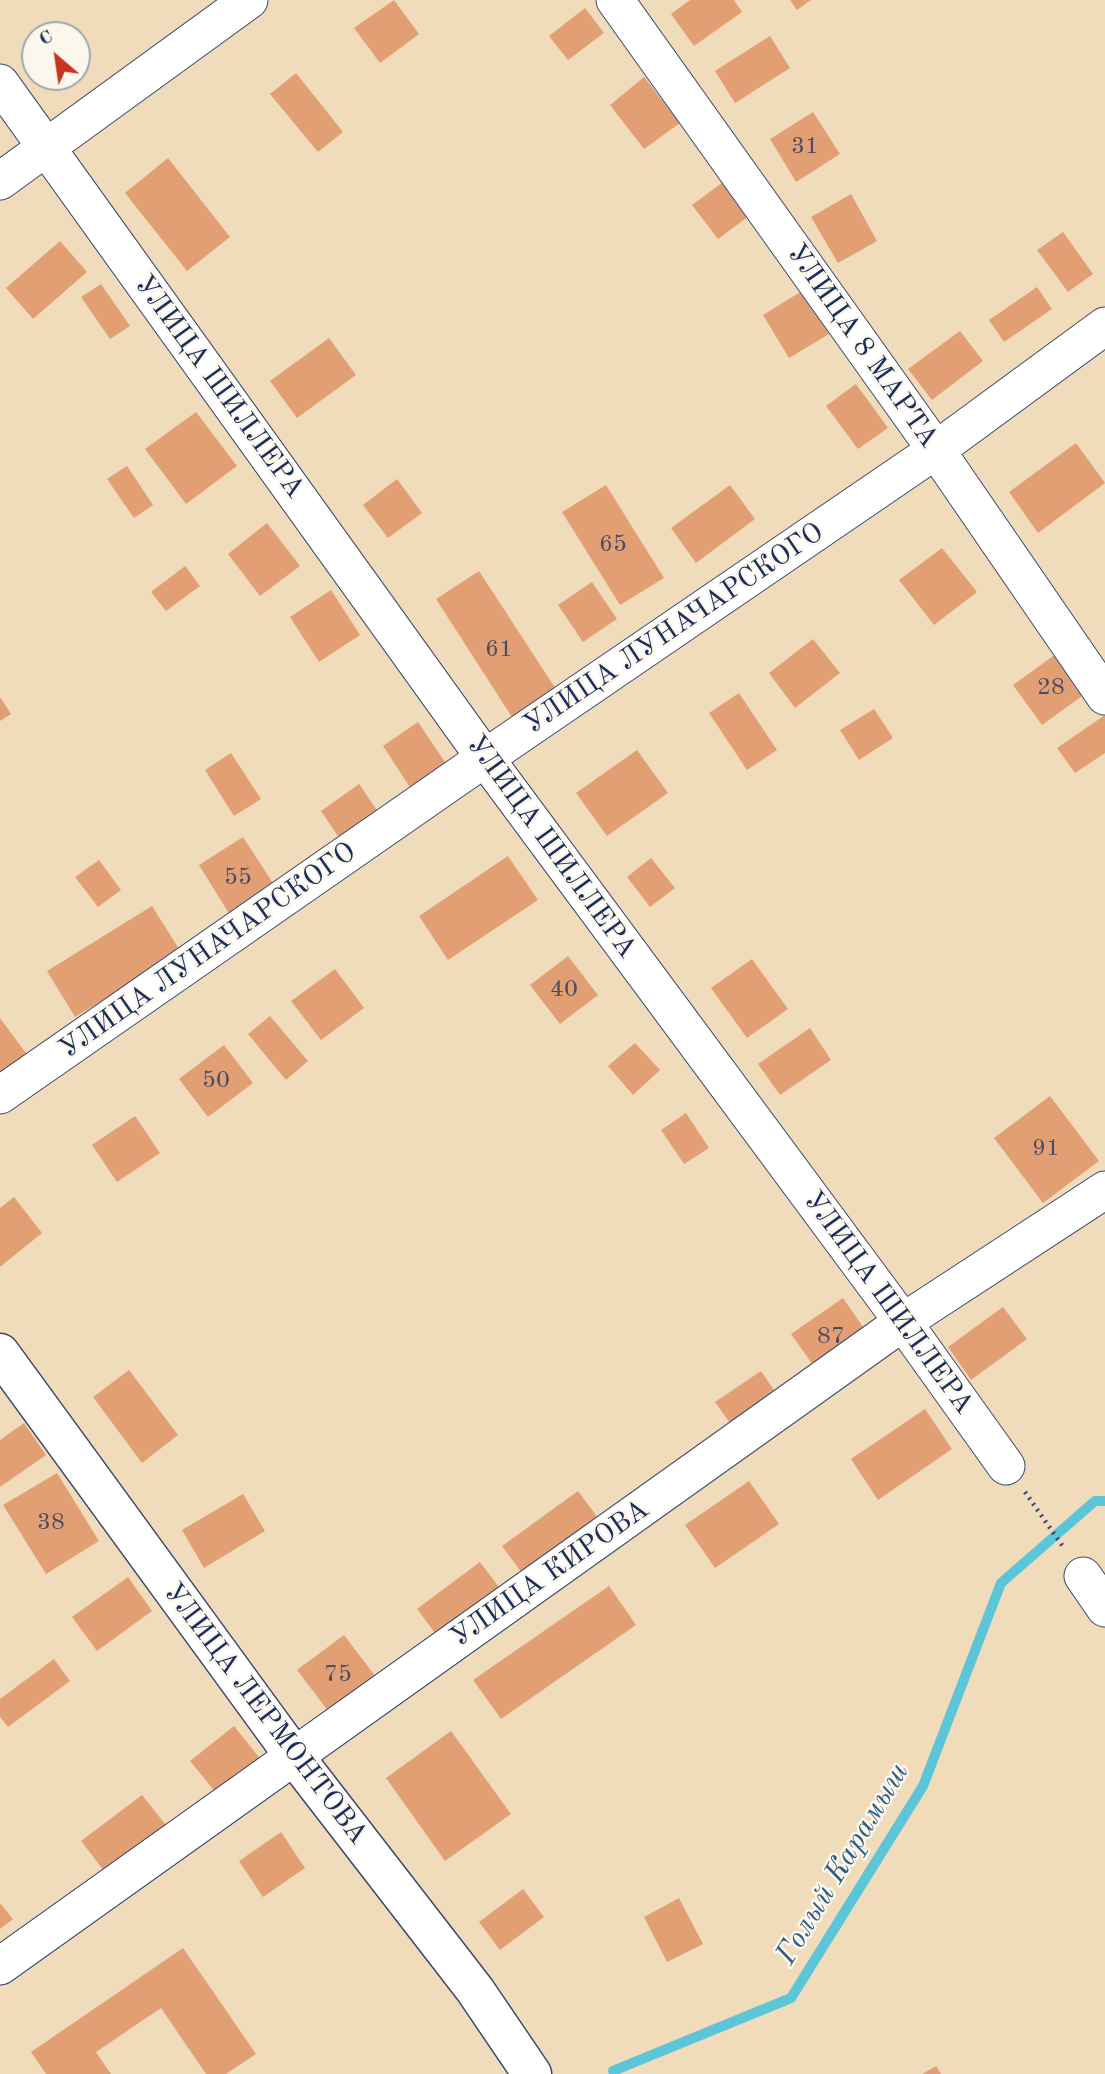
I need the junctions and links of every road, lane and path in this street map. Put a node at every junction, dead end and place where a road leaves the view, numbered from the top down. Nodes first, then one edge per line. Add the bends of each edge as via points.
1 (249, 0) edge
2 (615, 0) edge
3 (0, 83) edge
4 (46, 148) junction
5 (0, 181) edge
6 (1105, 326) edge
7 (936, 450) junction
8 (1105, 696) edge
9 (485, 758) junction
10 (0, 1095) edge
11 (1105, 1190) edge
12 (903, 1322) junction
13 (0, 1353) edge
14 (1006, 1466) joint
15 (1083, 1576) joint
16 (1105, 1608) edge
17 (294, 1756) junction
18 (0, 1966) edge
19 (532, 2074) edge

1 - 4 street
2 - 7 street, УЛИЦА 8 МАРТА
3 - 4 street, УЛИЦА ШИЛЛЕРА
4 - 5 street
4 - 9 street, УЛИЦА ШИЛЛЕРА
6 - 7 street, УЛИЦА ЛУНАЧАРСКОГО
7 - 8 street, УЛИЦА 8 МАРТА
7 - 9 street, УЛИЦА ЛУНАЧАРСКОГО
9 - 10 street, УЛИЦА ЛУНАЧАРСКОГО
9 - 12 street, УЛИЦА ШИЛЛЕРА
11 - 12 street, УЛИЦА КИРОВА
12 - 14 street, УЛИЦА ШИЛЛЕРА
12 - 17 street, УЛИЦА КИРОВА
13 - 17 street, УЛИЦА ЛЕРМОНТОВА
14 - 15 path
15 - 16 street
17 - 18 street, УЛИЦА КИРОВА
17 - 19 street, УЛИЦА ЛЕРМОНТОВА via 475,1990

